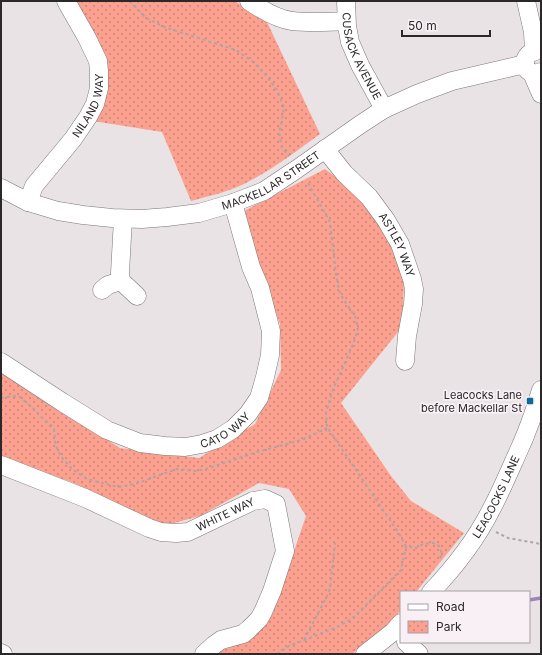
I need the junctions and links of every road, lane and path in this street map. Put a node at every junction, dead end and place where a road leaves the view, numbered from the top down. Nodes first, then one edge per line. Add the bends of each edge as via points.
1 (66, 1) edge
2 (130, 1) edge
3 (249, 1) edge
4 (346, 1) edge
5 (526, 1) edge
6 (346, 21) junction
7 (535, 63) edge
8 (541, 94) edge
9 (384, 109) junction
10 (325, 149) junction
11 (290, 157) dead end
12 (308, 183) dead end
13 (1, 188) edge
14 (28, 202) junction
15 (233, 203) junction
16 (123, 219) junction
17 (121, 281) junction
18 (102, 290) dead end
19 (137, 296) dead end
20 (404, 361) dead end
21 (1, 362) edge
22 (541, 390) edge
23 (541, 427) edge
24 (1, 465) edge
25 (492, 529) junction
26 (335, 544) dead end
27 (541, 544) edge
28 (406, 546) junction
29 (440, 560) dead end
30 (432, 591) edge
31 (446, 591) edge
32 (400, 635) edge
33 (304, 641) junction
34 (408, 643) edge
35 (204, 654) edge
36 (276, 654) edge
37 (365, 654) edge
38 (385, 654) edge
39 (419, 654) edge

1 - 14 street, NILAND WAY via 98,62 99,88 88,118 34,186
2 - 11 path via 146,18 166,28 236,50 252,61 277,90 284,107 279,133 282,148
3 - 6 street via 276,16 292,21
4 - 6 street, CUSACK AVENUE
5 - 7 street via 533,32
6 - 9 street, CUSACK AVENUE via 350,42
7 - 8 street
7 - 9 street, MACKELLAR STREET via 452,81
9 - 10 street, MACKELLAR STREET
10 - 15 street, MACKELLAR STREET via 264,190
10 - 20 street, ASTLEY WAY via 344,173 369,197 400,244 414,290
12 - 28 path via 330,222 339,290 355,316 358,328 332,392 326,413 327,427
13 - 14 street, MACKELLAR STREET
14 - 16 street, MACKELLAR STREET via 58,211
15 - 16 street, MACKELLAR STREET via 199,213
15 - 21 street, CATO WAY via 271,331 270,356 259,398 233,429 217,439 185,447 140,443 107,430
16 - 17 street
17 - 18 street
17 - 19 street
22 - 30 street, LEACOCKS LANE via 524,439 492,510 472,541
23 - 25 street, LEACOCKS LANE via 518,482
24 - 35 street, WHITE WAY via 85,498 161,532 188,532 253,501 265,499 276,504 285,551 260,619 243,634 221,640
25 - 27 path via 508,538
25 - 31 street, LEACOCKS LANE
26 - 33 path via 330,589
28 - 29 path via 416,548 433,543 439,546 442,554
28 - 33 path via 401,570 352,619
32 - 37 street
32 - 38 street
33 - 36 path
34 - 39 street

